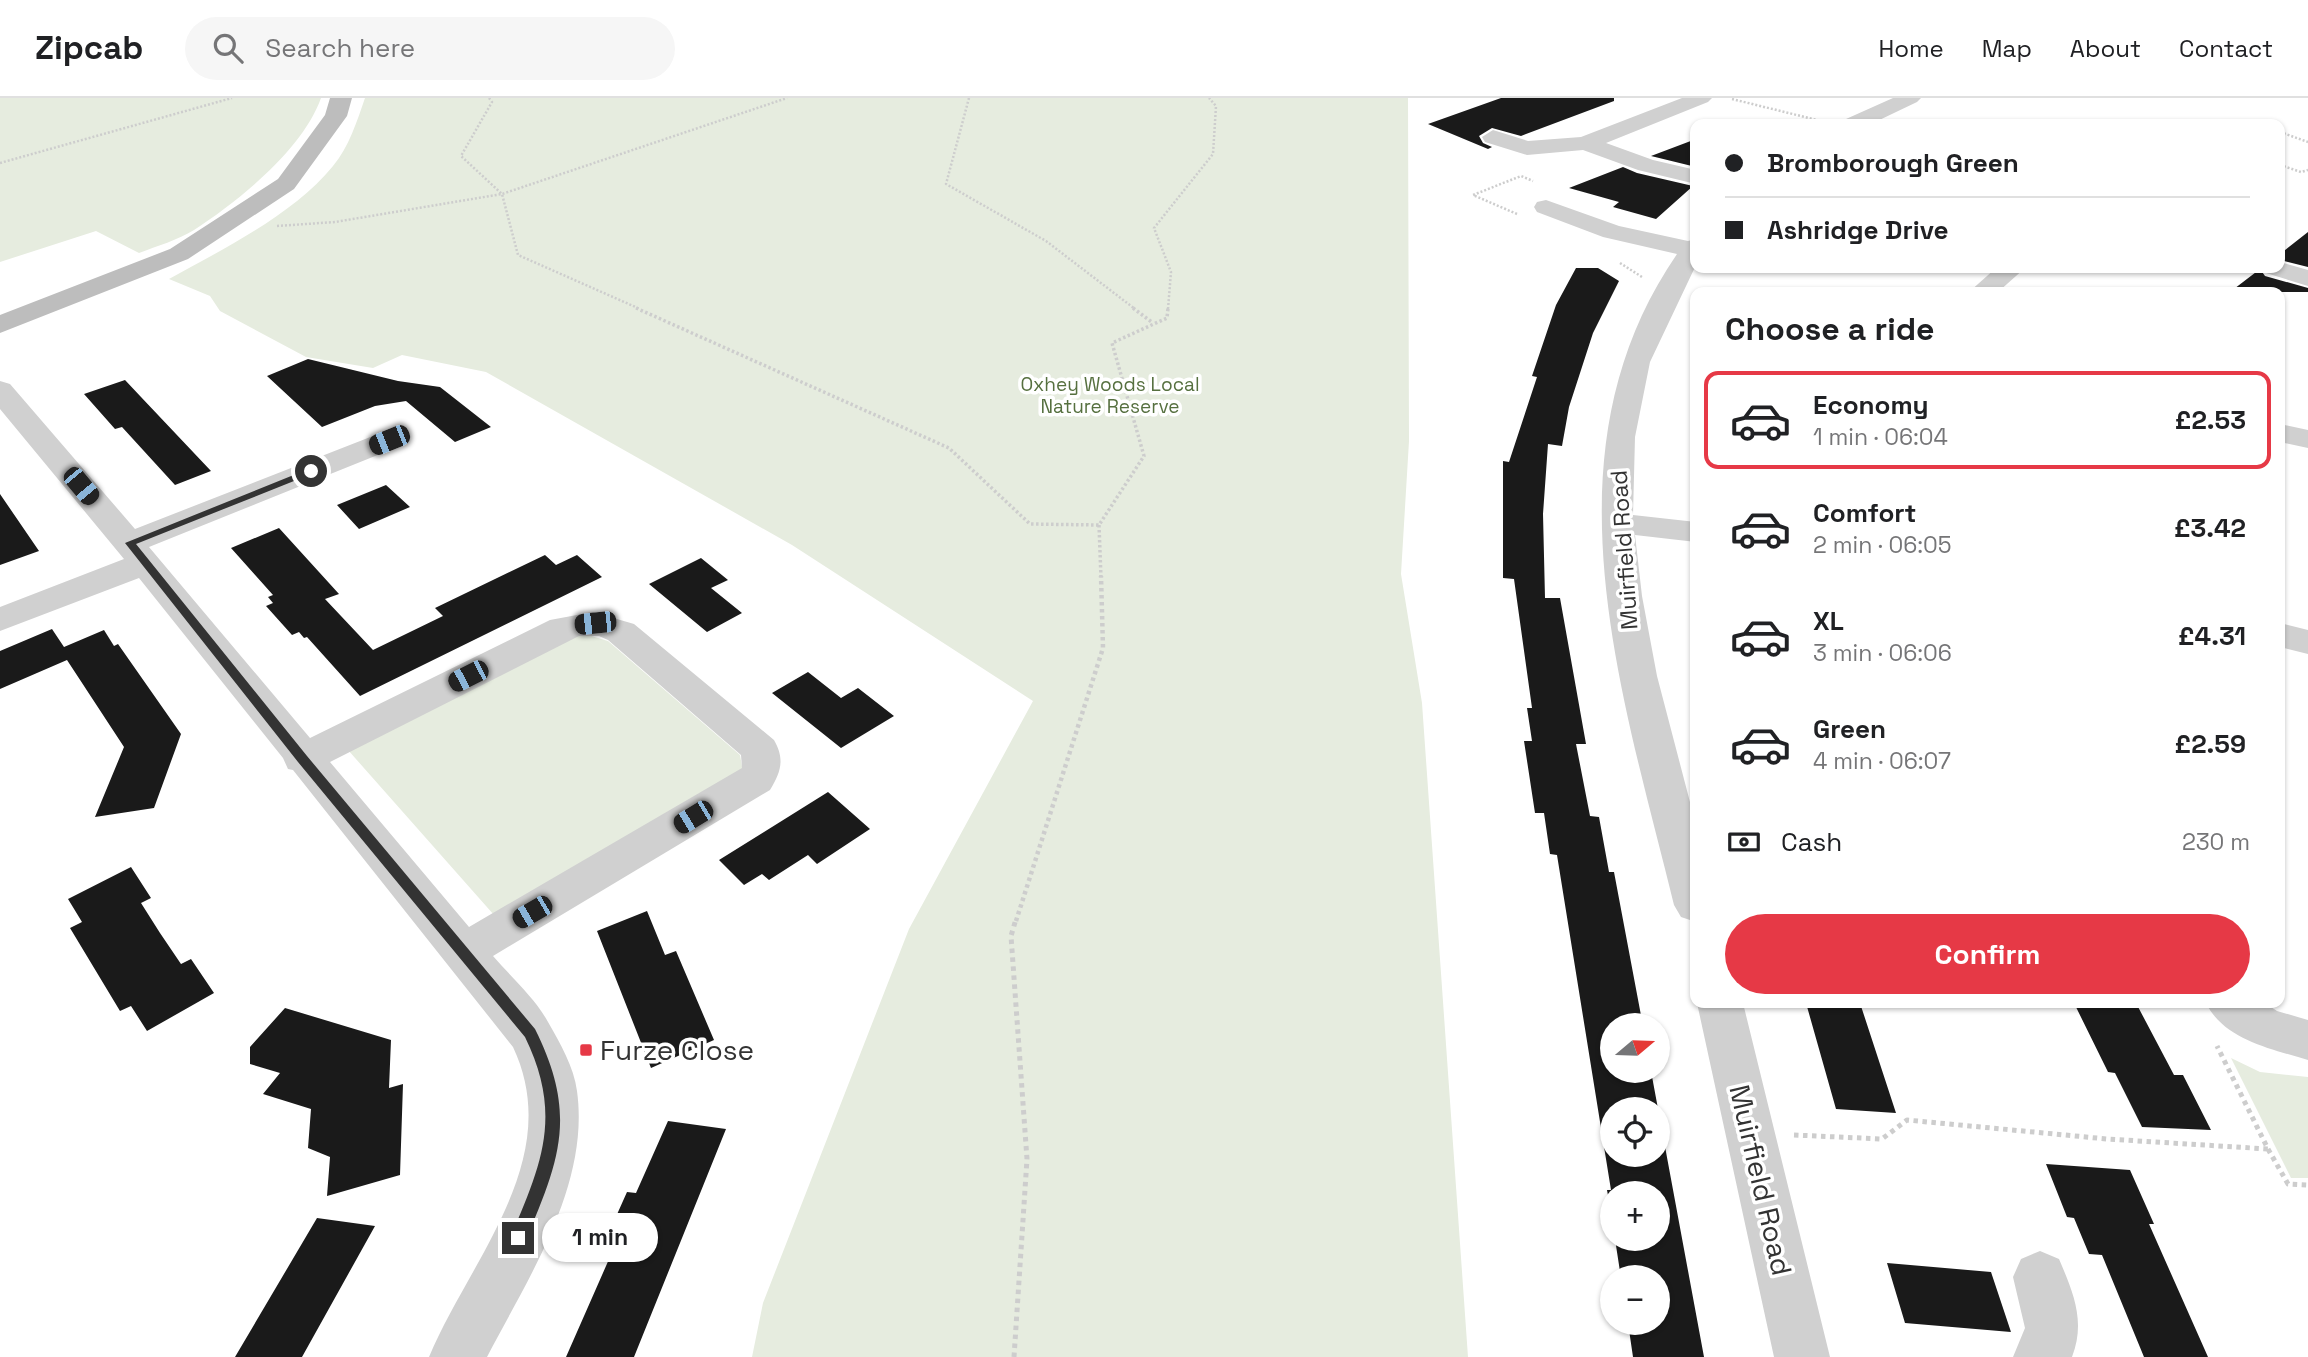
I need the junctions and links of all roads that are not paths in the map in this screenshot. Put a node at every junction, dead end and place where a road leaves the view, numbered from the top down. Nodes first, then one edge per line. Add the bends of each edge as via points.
1 (341, 98) edge
2 (1702, 98) edge
3 (1910, 98) edge
4 (1865, 119) edge
5 (1493, 137) dead end
6 (1585, 143) junction
7 (1690, 176) edge
8 (1546, 207) dead end
9 (1690, 248) edge
10 (1690, 256) edge
11 (2285, 271) edge
12 (2006, 273) edge
13 (2308, 278) edge
14 (1988, 287) edge
15 (0, 325) edge
16 (0, 390) edge
17 (2285, 434) edge
18 (2308, 439) edge
19 (389, 440) dead end
20 (1618, 523) junction
21 (1690, 530) edge
22 (138, 552) junction
23 (0, 620) edge
24 (2285, 636) edge
25 (2308, 642) edge
26 (302, 759) junction
27 (1690, 880) edge
28 (463, 952) junction
29 (1721, 1008) edge
30 (2222, 1021) edge
31 (2308, 1040) edge
32 (2040, 1277) dead end
33 (457, 1357) edge
34 (1802, 1357) edge
35 (1814, 1357) edge
36 (2041, 1357) edge

1 - 15 main road via 336,116 286,184 179,254
2 - 6 street
3 - 4 street
5 - 6 street via 1528,148
6 - 7 street
8 - 9 street via 1612,232
10 - 20 street, Muirfield Road via 1651,319 1622,414
11 - 13 street
12 - 14 street
16 - 22 street
17 - 18 street
19 - 22 street
20 - 21 street
20 - 27 street, Muirfield Road via 1630,635
22 - 23 street
22 - 26 street
24 - 25 street
26 - 28 street
26 - 28 street via 563,628 595,623 621,632 760,750 764,758 756,779
28 - 33 street via 530,1033 546,1065 553,1130 546,1171 530,1215
29 - 34 street, Muirfield Road
30 - 31 street via 2263,1026
32 - 36 street via 2054,1328
34 - 35 street

